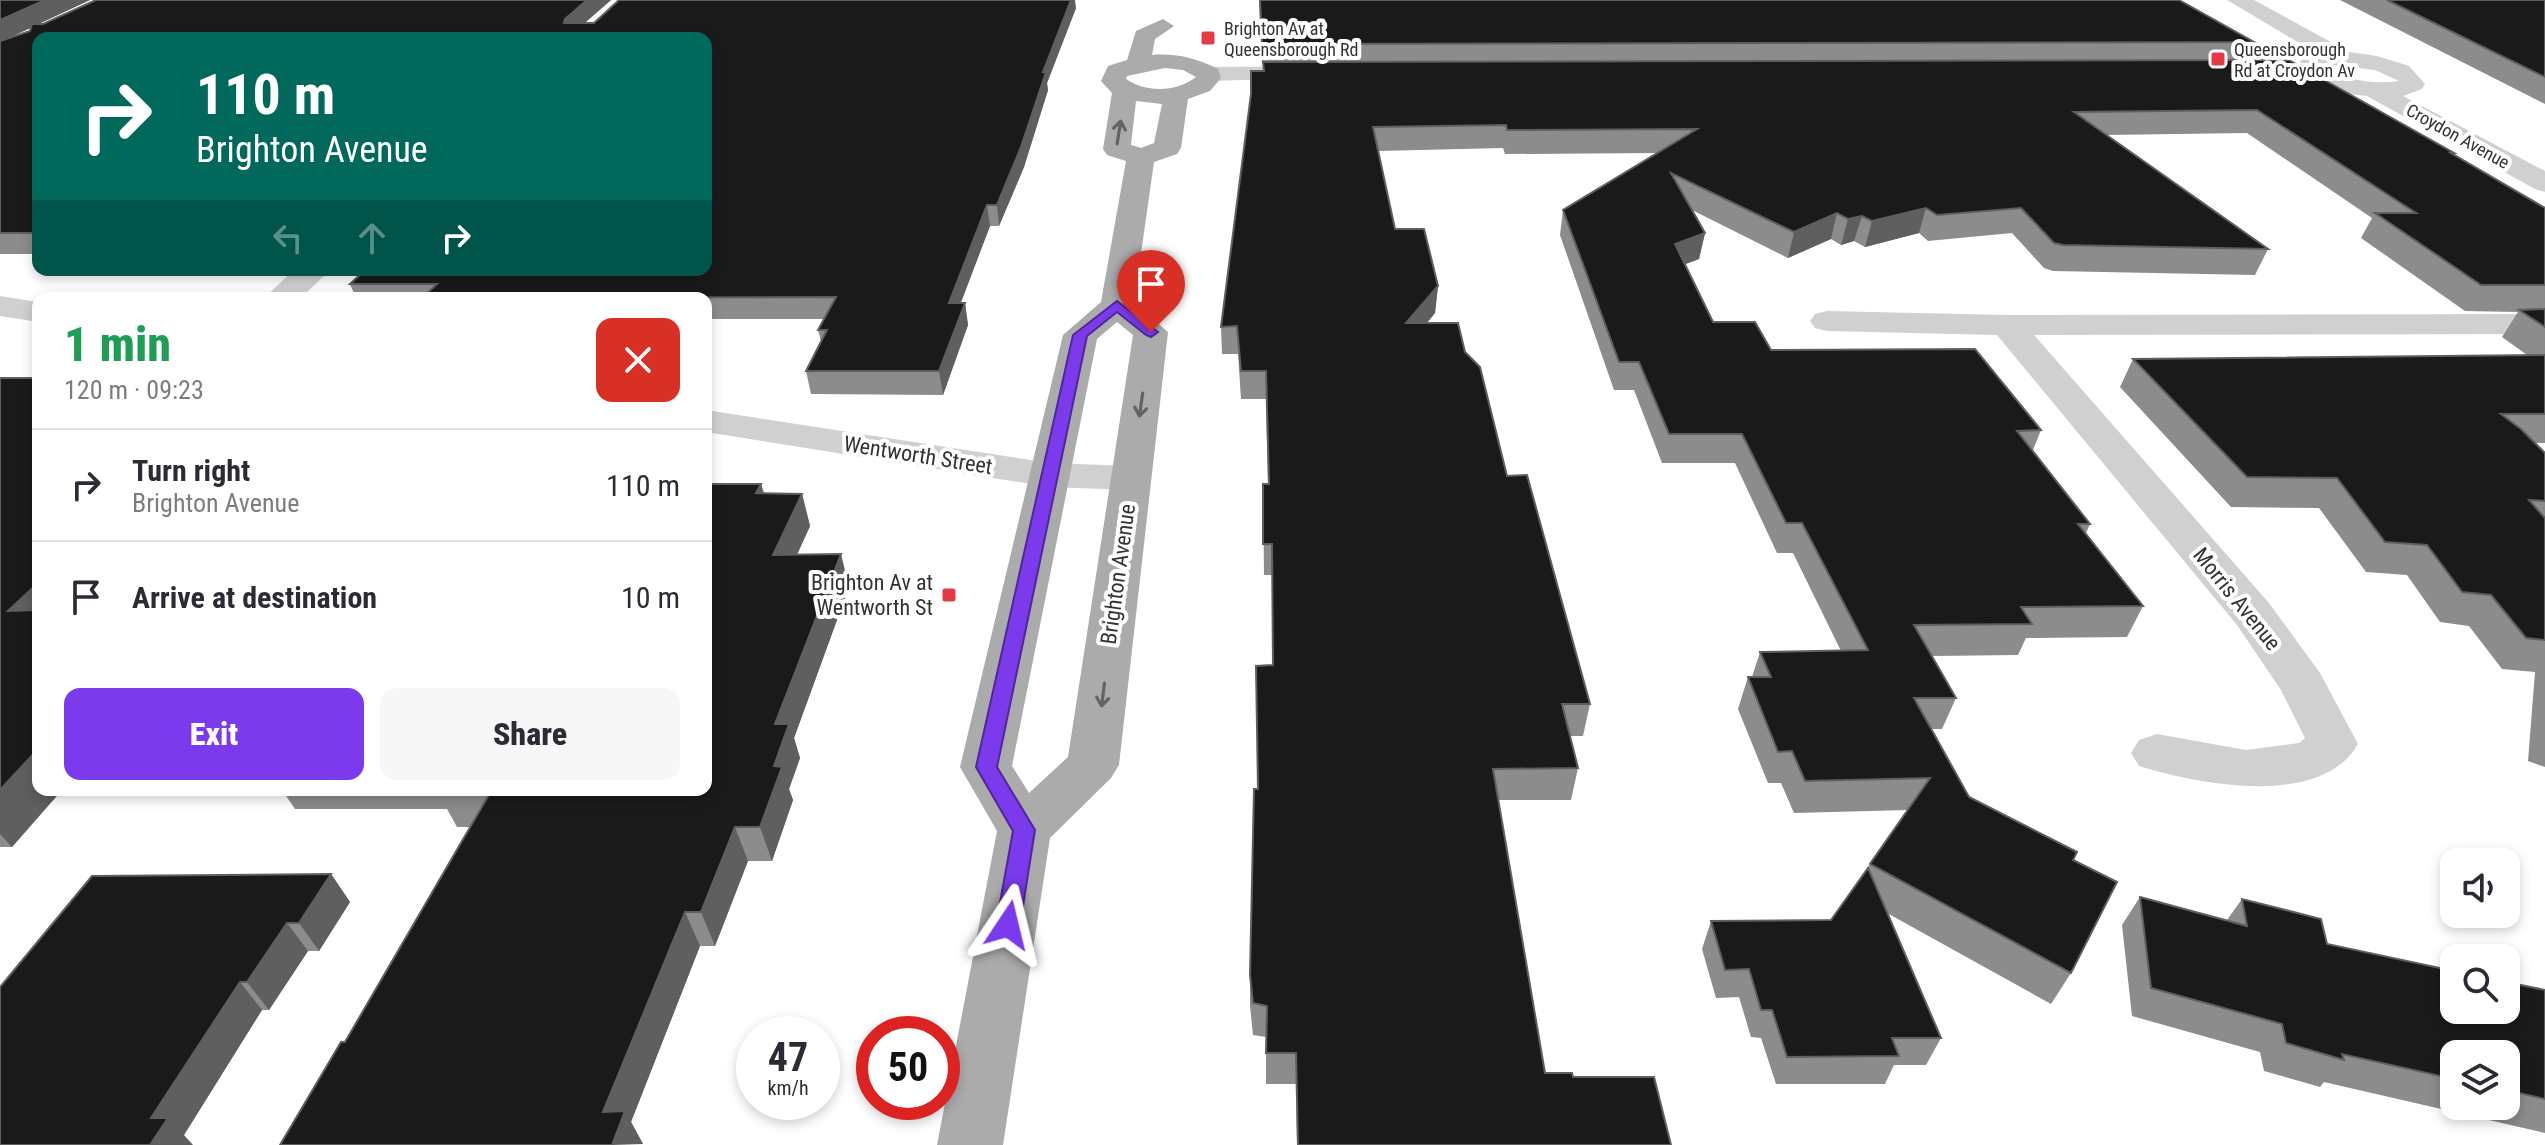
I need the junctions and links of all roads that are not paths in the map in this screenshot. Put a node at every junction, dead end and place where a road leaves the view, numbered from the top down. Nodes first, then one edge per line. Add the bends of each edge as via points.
1 (1168, 0) edge
2 (2238, 0) edge
3 (1163, 26) junction
4 (2344, 59) junction
5 (1178, 62) junction
6 (1138, 64) junction
7 (2282, 72) edge
8 (2313, 72) junction
9 (1334, 73) edge
10 (1209, 74) junction
11 (2409, 87) junction
12 (2372, 89) junction
13 (1125, 90) junction
14 (1176, 94) junction
15 (1141, 157) junction
16 (2545, 159) edge
17 (2545, 183) edge
18 (307, 276) edge
19 (288, 292) edge
20 (0, 306) edge
21 (1117, 306) junction
22 (32, 311) edge
23 (1827, 321) dead end
24 (2545, 324) edge
25 (2007, 325) junction
26 (712, 422) edge
27 (1050, 475) junction
28 (1131, 478) junction
29 (2157, 753) dead end
30 (1024, 830) junction
31 (970, 1145) edge

1 - 3 main road
2 - 4 street
3 - 5 main road via 1181,35
3 - 6 main road via 1144,36
4 - 8 street via 2312,61
4 - 11 street, Croydon Avenue via 2400,71 2413,80
5 - 6 main road
5 - 10 main road
6 - 13 main road via 1113,76
7 - 8 street
8 - 12 street
9 - 10 street
10 - 14 main road via 1206,83
11 - 12 street
11 - 16 street, Croydon Avenue
12 - 17 street, Croydon Avenue
13 - 14 main road
15 -> 13 main road via 1117,149
14 - 15 main road via 1167,148
15 - 21 main road
18 - 19 street
20 - 22 street
21 - 27 main road via 1080,335
21 -> 28 main road, Brighton Avenue via 1151,332
23 - 25 street
24 - 25 street
25 - 29 street, Morris Avenue via 2253,614 2303,685 2333,744 2312,760 2246,769
26 - 27 street, Wentworth Street
27 - 28 street, Wentworth Street
27 - 30 main road via 986,767
28 -> 30 main road, Brighton Avenue via 1093,765
30 - 31 main road

